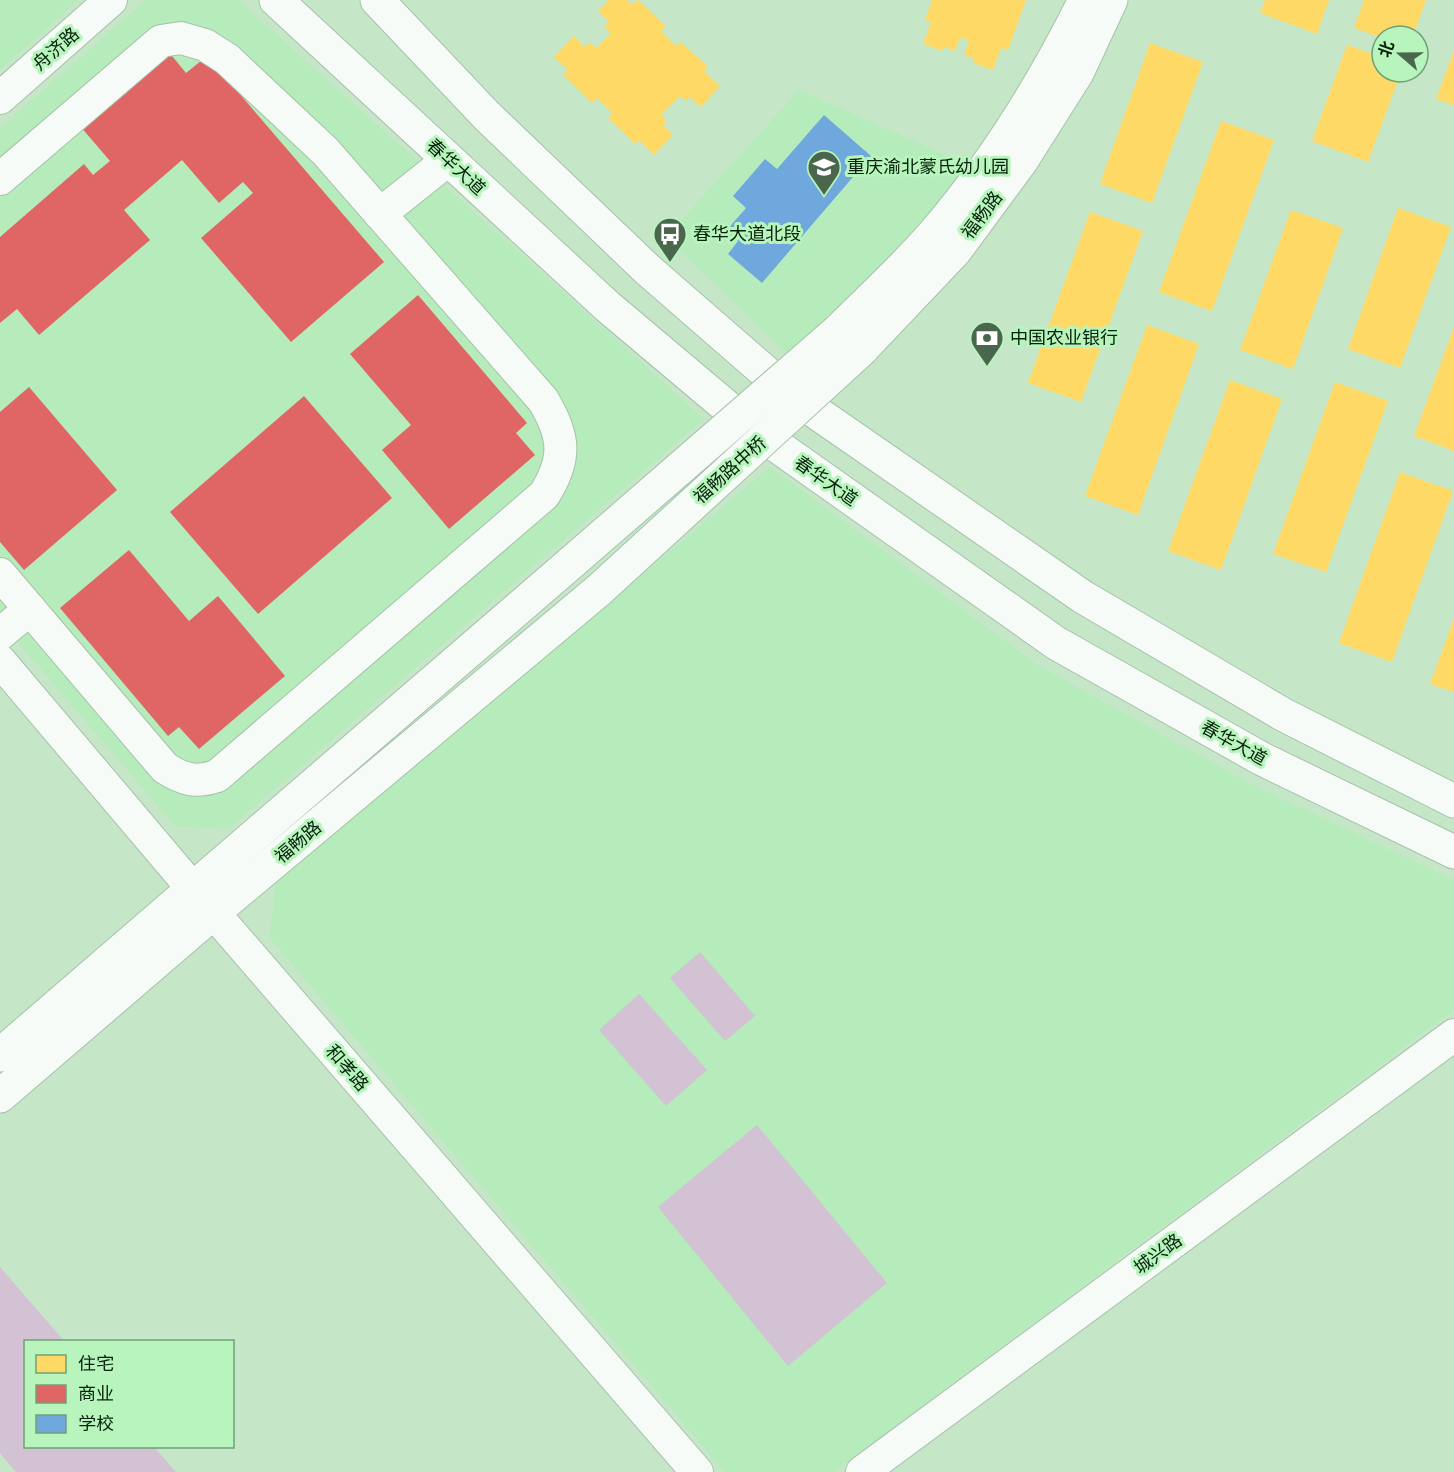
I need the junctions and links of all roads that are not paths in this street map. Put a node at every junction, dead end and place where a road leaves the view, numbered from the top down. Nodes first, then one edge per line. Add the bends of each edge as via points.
1 (111, 0) edge
2 (276, 0) edge
3 (377, 0) edge
4 (1085, 0) edge
5 (1111, 0) edge
6 (0, 98) edge
7 (448, 160) junction
8 (0, 179) edge
9 (380, 214) junction
10 (850, 340) junction
11 (572, 562) joint
12 (0, 574) edge
13 (598, 590) joint
14 (30, 609) junction
15 (0, 634) edge
16 (0, 661) edge
17 (1454, 801) edge
18 (1454, 852) edge
19 (203, 901) junction
20 (1454, 1035) edge
21 (0, 1055) edge
22 (0, 1096) edge
23 (697, 1472) edge
24 (862, 1472) edge

1 - 6 street, 舟济路
2 - 7 main road, 春华大道
3 - 17 main road via 487,116 648,270 794,397 1083,597 1284,715
4 - 10 main road, 福畅路 via 1054,63 1002,144
5 - 10 main road, 福畅路 via 1077,73 1022,160 955,250
7 - 9 street
7 - 18 main road, 春华大道 via 607,306 753,429 1056,643 1263,759
8 - 9 street via 161,41 181,38 205,45 227,59 325,152
9 - 14 street via 543,400 556,420 561,460 544,495 218,776 201,782 183,779 165,768
10 - 11 main road, 福畅路中桥, bridge
10 - 13 main road, 福畅路中桥, bridge
11 - 19 main road, 福畅路
12 - 14 street
13 - 19 main road, 福畅路
14 - 15 street
16 - 19 street, 和孝路
19 - 21 main road, 福畅路
19 - 22 main road, 福畅路
19 - 23 street, 和孝路
20 - 24 street, 城兴路

